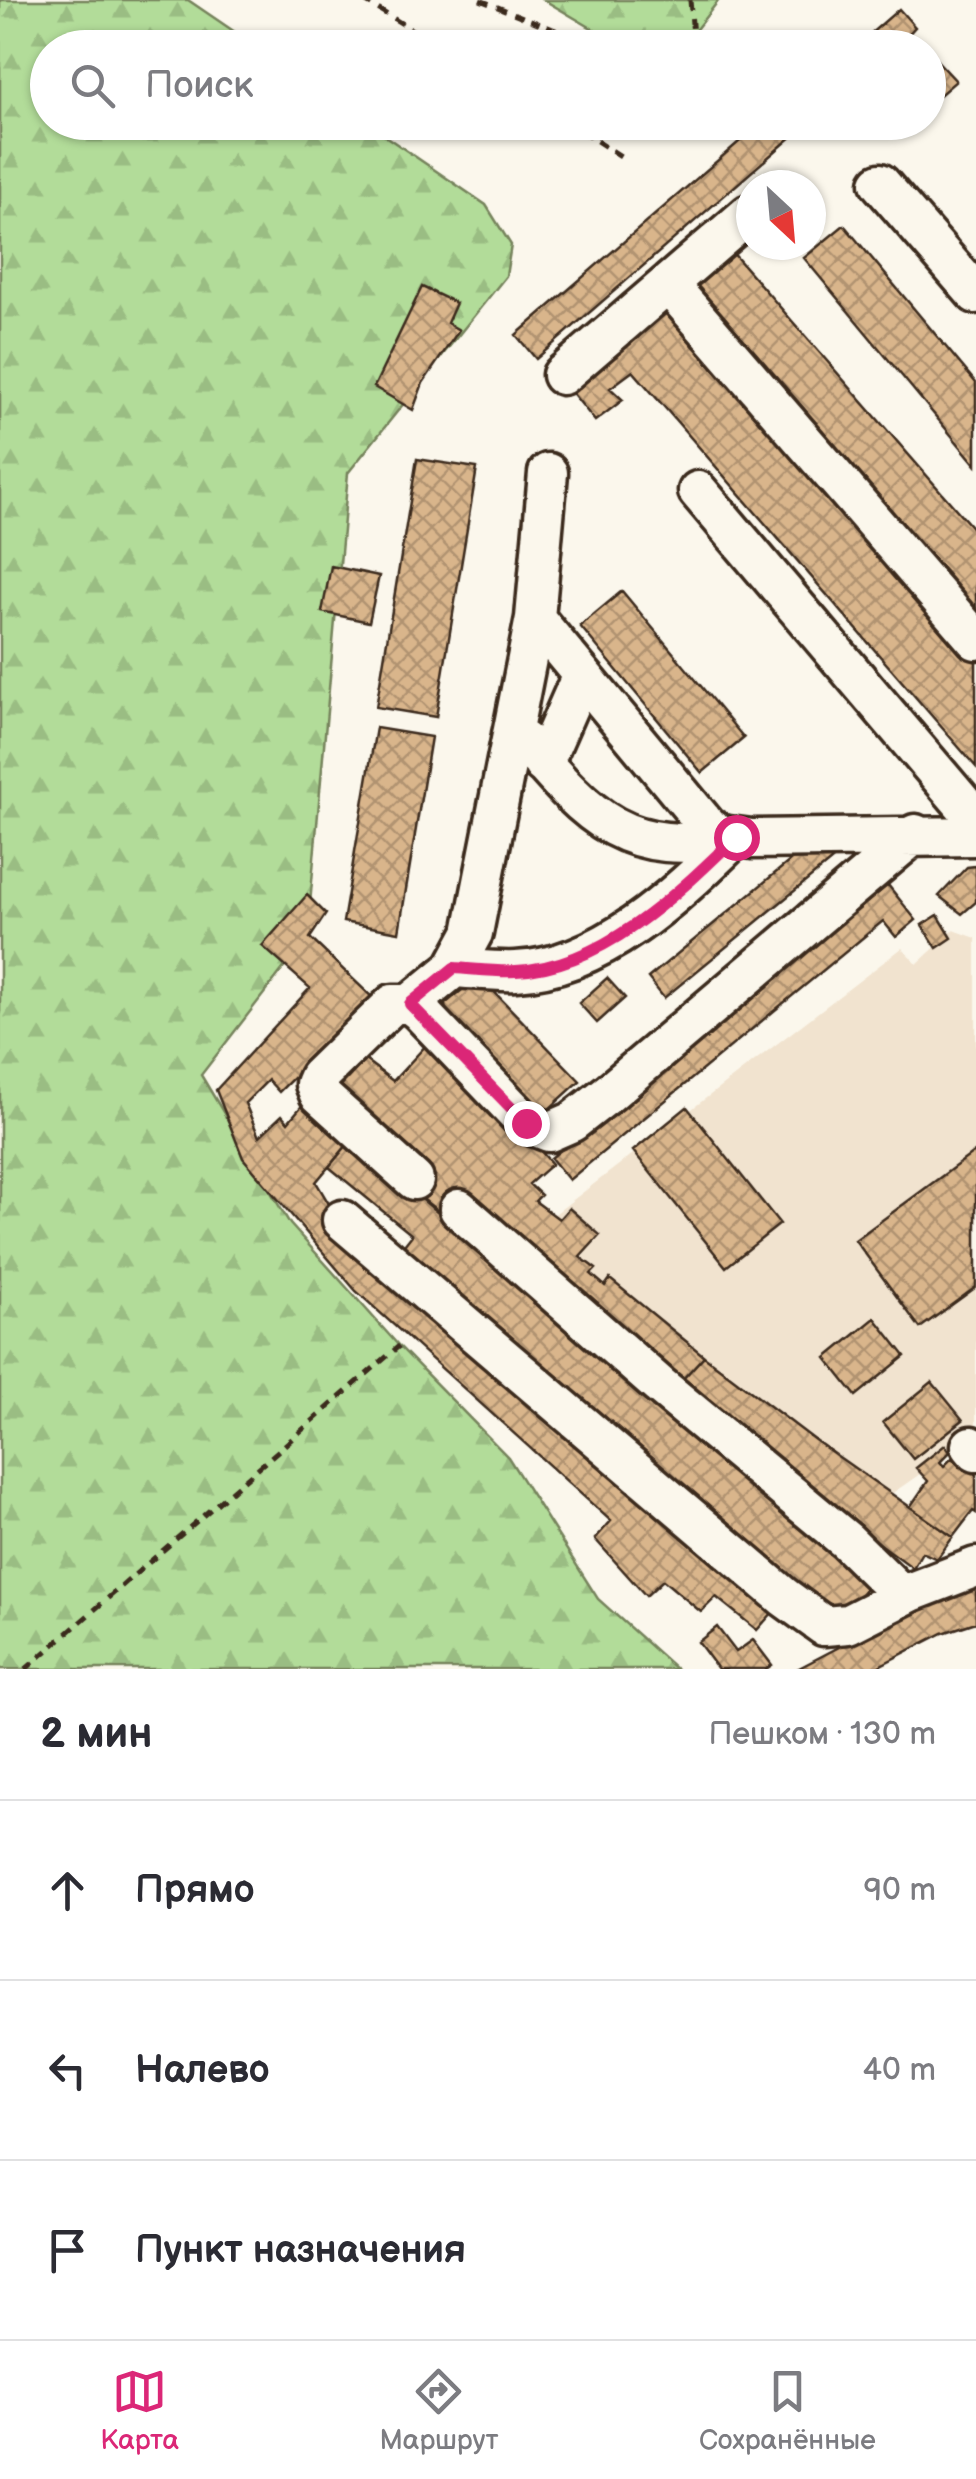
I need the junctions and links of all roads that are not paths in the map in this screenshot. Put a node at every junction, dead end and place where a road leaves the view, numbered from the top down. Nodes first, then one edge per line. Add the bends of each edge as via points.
1 (880, 183) dead end
2 (736, 225) edge
3 (668, 284) junction
4 (976, 294) edge
5 (562, 375) dead end
6 (548, 473) dead end
7 (698, 490) dead end
8 (535, 618) junction
9 (976, 640) edge
10 (582, 675) junction
11 (512, 734) junction
12 (543, 764) junction
13 (976, 819) edge
14 (915, 834) junction
15 (976, 836) edge
16 (736, 837) junction
17 (454, 968) junction
18 (410, 1004) junction
19 (414, 1180) dead end
20 (460, 1209) dead end
21 (342, 1220) dead end
22 (976, 1566) edge
23 (903, 1596) junction

1 - 4 lane
2 - 3 lane
3 - 5 lane
3 - 9 lane
6 - 8 lane
7 - 13 lane
8 - 10 lane
8 - 11 lane
10 - 12 lane
10 - 16 lane via 708,828
11 - 12 lane
11 - 17 lane via 473,933
12 - 16 lane via 605,824 638,839 696,845
14 - 15 lane
14 - 16 lane
14 - 18 lane via 609,1093 549,1132 526,1123
16 - 17 lane via 654,909 581,956 516,971
17 - 18 lane
18 - 19 lane via 387,1008 315,1084
20 - 23 lane
21 - 23 lane via 824,1626 848,1624
22 - 23 lane

